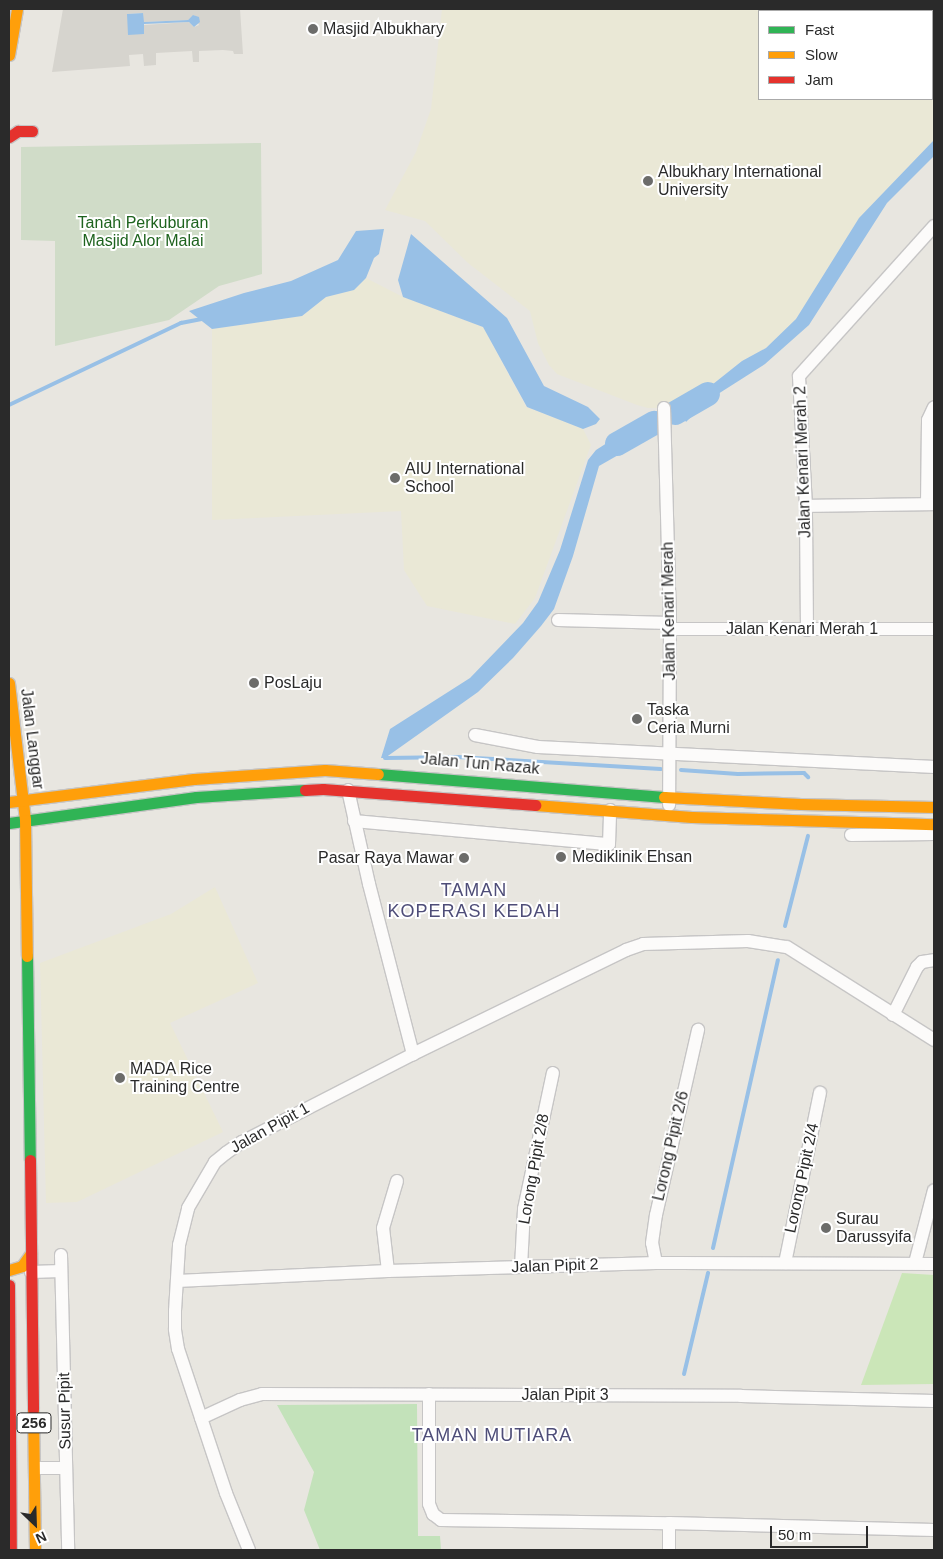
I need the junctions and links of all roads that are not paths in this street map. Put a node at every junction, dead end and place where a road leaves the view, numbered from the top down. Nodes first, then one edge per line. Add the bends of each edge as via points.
1 (17, 9) edge
2 (9, 55) edge
3 (32, 131) dead end
4 (9, 136) edge
5 (934, 226) edge
6 (934, 407) edge
7 (664, 408) dead end
8 (931, 504) edge
9 (806, 506) junction
10 (558, 620) dead end
11 (670, 626) junction
12 (934, 629) edge
13 (807, 630) junction
14 (9, 683) edge
15 (475, 735) dead end
16 (670, 754) junction
17 (934, 767) edge
18 (348, 790) junction
19 (669, 797) junction
20 (24, 799) junction
21 (9, 802) edge
22 (934, 807) edge
23 (610, 810) junction
24 (669, 815) junction
25 (25, 820) junction
26 (354, 821) junction
27 (9, 823) edge
28 (934, 824) edge
29 (869, 828) junction
30 (934, 834) edge
31 (851, 835) dead end
32 (934, 960) edge
33 (893, 1014) junction
34 (698, 1030) dead end
35 (934, 1040) edge
36 (414, 1054) junction
37 (553, 1072) dead end
38 (820, 1093) dead end
39 (397, 1181) dead end
40 (934, 1190) edge
41 (31, 1253) junction
42 (61, 1255) dead end
43 (656, 1263) junction
44 (785, 1263) junction
45 (915, 1263) junction
46 (934, 1264) edge
47 (521, 1267) junction
48 (9, 1270) edge
49 (61, 1271) junction
50 (388, 1271) junction
51 (31, 1272) junction
52 (177, 1281) junction
53 (9, 1285) edge
54 (429, 1394) junction
55 (934, 1401) edge
56 (201, 1418) junction
57 (35, 1468) junction
58 (66, 1468) junction
59 (669, 1523) junction
60 (934, 1530) edge
61 (11, 1550) edge
62 (35, 1550) edge
63 (68, 1550) edge
64 (249, 1550) edge
65 (669, 1550) edge

1 - 2 main road
3 - 4 main road via 18,131
5 - 9 street, Jalan Kenari Merah 2 via 799,376
6 - 8 street via 928,420
7 - 11 street, Jalan Kenari Merah
8 - 9 street
9 - 13 street, Jalan Kenari Merah 2
10 - 11 street, Jalan Kenari Merah 1
11 - 13 street, Jalan Kenari Merah 1
11 - 16 street, Jalan Kenari Merah
12 - 13 street, Jalan Kenari Merah 1
14 - 20 main road, Jalan Langgar / 256
15 - 16 street via 538,747
16 - 17 street
16 - 19 street, Jalan Kenari Merah
18 - 23 main road
18 - 25 main road via 263,791 196,797
18 - 26 street
19 - 20 main road, Jalan Tun Razak via 325,770 194,779
19 - 22 main road, Jalan Tun Razak
19 - 24 street, Jalan Kenari Merah
20 - 21 main road, Jalan Tun Razak
20 - 25 main road, Jalan Langgar / 256
23 - 24 main road
23 - 26 street via 609,844
24 - 29 main road
25 - 27 main road
25 - 41 main road, Jalan Langgar / 256
26 - 36 street
28 - 29 main road
29 - 30 street
29 - 31 street
32 - 33 street via 922,962 917,967
33 - 35 street, Jalan Pipit 1
33 - 36 street, Jalan Pipit 1 via 788,948 748,941 660,942 643,944 614,956
34 - 43 street, Lorong Pipit 2/6 via 656,1215 652,1242
36 - 52 street, Jalan Pipit 1 via 242,1142 215,1162 188,1208 179,1245
37 - 47 street, Lorong Pipit 2/8 via 524,1209
38 - 44 street, Lorong Pipit 2/4
39 - 50 street via 383,1228
40 - 45 street
41 - 48 main road via 22,1266
41 - 51 main road, Jalan Langgar / 256
42 - 49 street, Susur Pipit
43 - 44 street, Jalan Pipit 2
43 - 47 street, Jalan Pipit 2
44 - 45 street, Jalan Pipit 2
45 - 46 street, Jalan Pipit 2
47 - 50 street, Jalan Pipit 2
49 - 51 street
49 - 58 street, Susur Pipit
50 - 52 street, Jalan Pipit 2
51 - 57 main road, Jalan Langgar / 256
52 - 56 street, Jalan Pipit 1 via 174,1311 178,1349
53 - 61 main road, 256
54 - 55 street, Jalan Pipit 3
54 - 56 street, Jalan Pipit 3 via 262,1394
54 - 59 street via 429,1504 433,1514 441,1520
56 - 64 street, Jalan Pipit 1
57 - 58 street
57 - 62 main road, Jalan Langgar / 256
58 - 63 street, Susur Pipit
59 - 60 street
59 - 65 street

